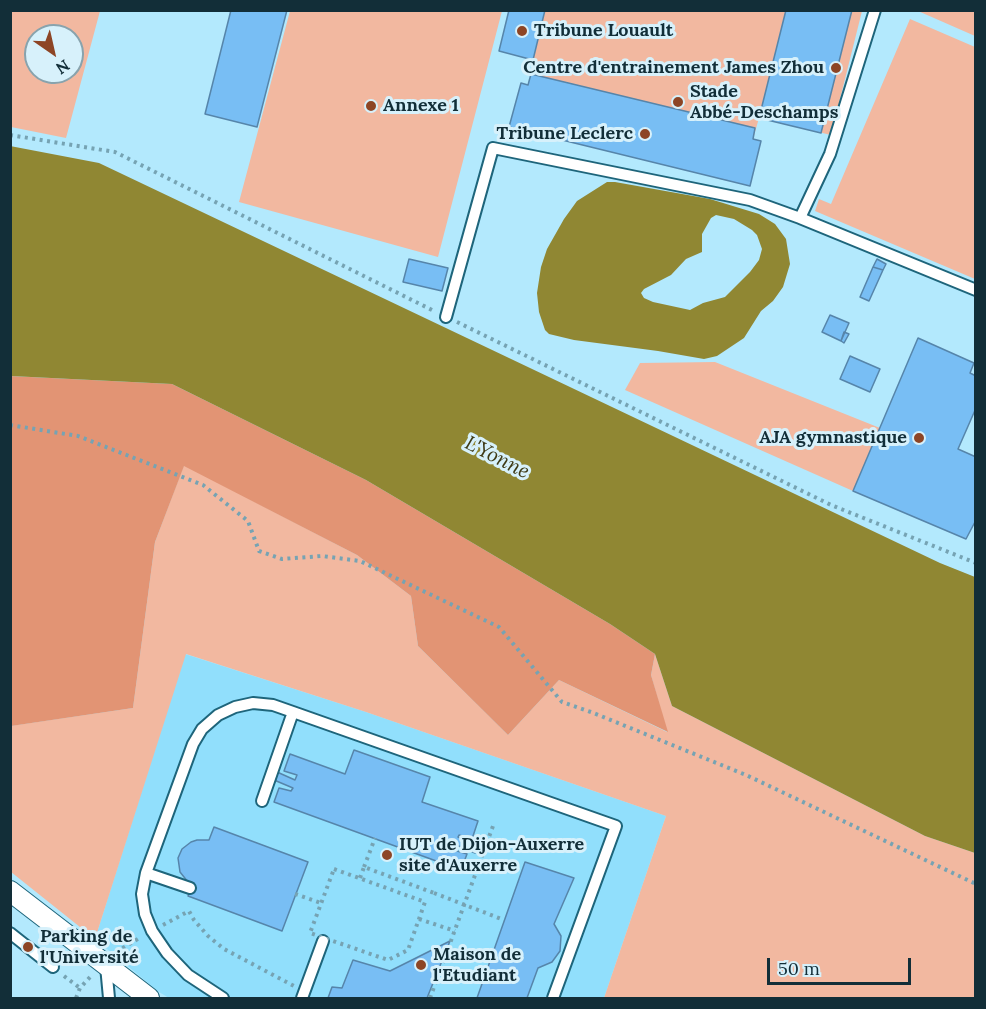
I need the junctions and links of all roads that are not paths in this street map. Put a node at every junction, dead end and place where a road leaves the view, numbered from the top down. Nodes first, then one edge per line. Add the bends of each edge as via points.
1 (875, 10) edge
2 (800, 218) junction
3 (975, 290) edge
4 (446, 317) road end
5 (293, 712) junction
6 (262, 801) dead end
7 (146, 873) junction
8 (190, 888) dead end
9 (10, 891) edge
10 (10, 933) edge
11 (323, 941) dead end
12 (104, 964) junction
13 (53, 967) road end
14 (304, 995) edge
15 (109, 999) edge
16 (149, 999) edge
17 (223, 999) edge
18 (554, 999) edge

1 - 2 lane via 830,154
2 - 3 lane
2 - 4 lane via 750,200 493,148
5 - 6 lane
5 - 7 lane via 273,705 235,707 202,729
5 - 18 lane via 616,826
7 - 8 lane
7 - 17 lane via 142,894 152,930 188,975
9 - 12 street
10 - 13 lane
11 - 14 lane
12 - 15 lane
12 - 16 street

